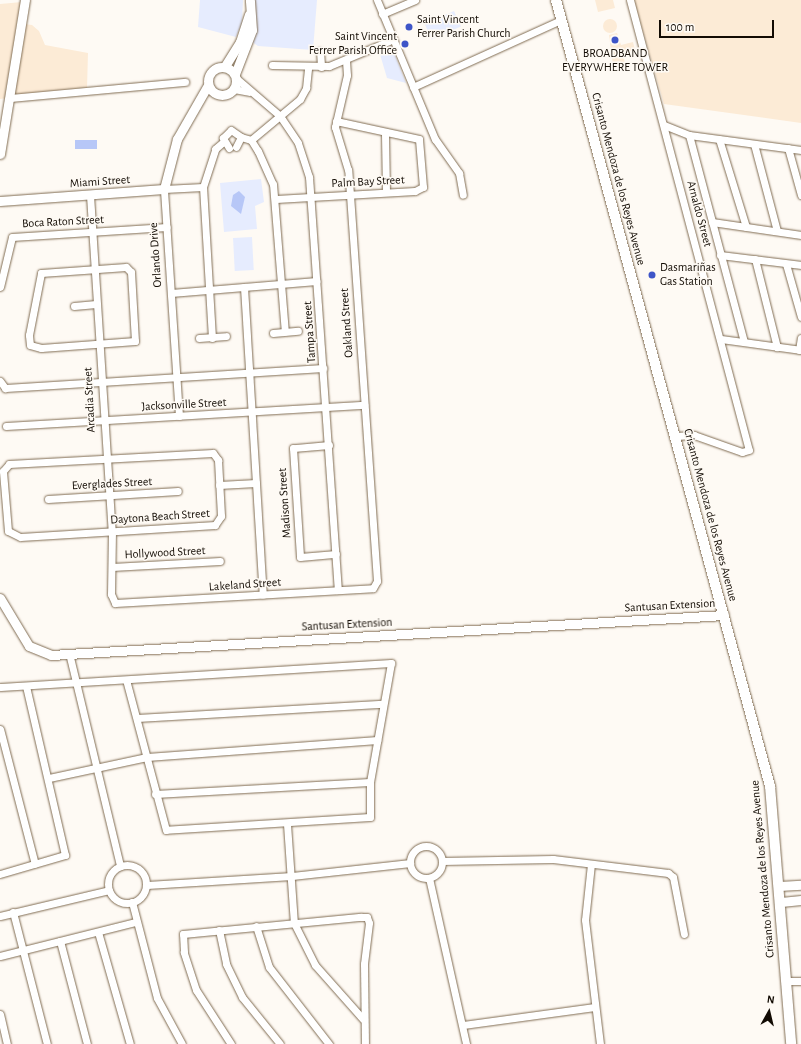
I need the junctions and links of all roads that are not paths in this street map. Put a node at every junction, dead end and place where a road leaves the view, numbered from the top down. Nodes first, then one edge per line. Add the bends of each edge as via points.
1 (25, 0) edge
2 (250, 0) edge
3 (377, 0) edge
4 (415, 0) edge
5 (556, 0) edge
6 (630, 0) edge
7 (249, 14) junction
8 (382, 14) junction
9 (562, 20) junction
10 (389, 41) dead end
11 (320, 51) dead end
12 (346, 61) junction
13 (272, 65) dead end
14 (225, 66) junction
15 (321, 67) junction
16 (308, 68) junction
17 (236, 77) junction
18 (185, 82) dead end
19 (208, 85) junction
20 (413, 87) junction
21 (234, 89) junction
22 (215, 93) junction
23 (252, 93) junction
24 (11, 98) junction
25 (202, 101) junction
26 (280, 116) junction
27 (336, 121) junction
28 (664, 125) junction
29 (385, 134) junction
30 (689, 135) junction
31 (241, 137) junction
32 (719, 139) junction
33 (250, 140) junction
34 (224, 142) junction
35 (754, 144) junction
36 (788, 148) junction
37 (801, 150) edge
38 (0, 154) edge
39 (203, 186) junction
40 (164, 189) junction
41 (386, 191) junction
42 (349, 193) junction
43 (90, 195) junction
44 (463, 195) dead end
45 (312, 196) junction
46 (801, 196) edge
47 (276, 199) junction
48 (0, 202) edge
49 (712, 222) junction
50 (167, 227) junction
51 (746, 227) junction
52 (777, 231) junction
53 (92, 232) junction
54 (801, 235) edge
55 (720, 255) junction
56 (755, 259) junction
57 (786, 264) junction
58 (801, 266) edge
59 (94, 269) junction
60 (317, 281) junction
61 (282, 284) junction
62 (0, 287) edge
63 (244, 287) junction
64 (209, 290) junction
65 (171, 293) junction
66 (96, 304) junction
67 (74, 306) dead end
68 (801, 317) edge
69 (298, 331) dead end
70 (285, 332) junction
71 (273, 333) dead end
72 (226, 336) dead end
73 (199, 338) dead end
74 (212, 338) junction
75 (801, 338) edge
76 (721, 339) junction
77 (744, 342) junction
78 (98, 345) junction
79 (777, 346) junction
80 (800, 350) edge
81 (323, 368) junction
82 (249, 372) junction
83 (176, 377) junction
84 (0, 381) edge
85 (100, 382) junction
86 (364, 405) junction
87 (326, 408) junction
88 (252, 412) junction
89 (179, 416) junction
90 (103, 420) junction
91 (6, 426) dead end
92 (675, 436) junction
93 (328, 445) junction
94 (105, 458) junction
95 (256, 483) junction
96 (219, 485) junction
97 (178, 491) dead end
98 (109, 495) junction
99 (48, 498) dead end
100 (112, 531) junction
101 (336, 554) junction
102 (220, 561) dead end
103 (112, 567) junction
104 (375, 587) joint
105 (338, 590) junction
106 (263, 594) junction
107 (0, 598) edge
108 (115, 603) joint
109 (724, 615) junction
110 (69, 653) junction
111 (126, 680) junction
112 (74, 681) junction
113 (26, 686) junction
114 (0, 687) edge
115 (384, 704) junction
116 (137, 718) junction
117 (0, 729) edge
118 (377, 740) junction
119 (147, 757) junction
120 (97, 769) junction
121 (49, 778) junction
122 (370, 782) junction
123 (155, 794) junction
124 (287, 824) junction
125 (442, 861) junction
126 (410, 863) junction
127 (35, 864) junction
128 (591, 864) junction
129 (120, 866) junction
130 (0, 874) edge
131 (292, 876) junction
132 (429, 878) junction
133 (147, 885) junction
134 (801, 885) edge
135 (779, 886) junction
136 (109, 890) junction
137 (801, 900) edge
138 (132, 902) junction
139 (781, 902) junction
140 (14, 912) junction
141 (0, 916) edge
142 (134, 922) junction
143 (294, 923) junction
144 (256, 926) junction
145 (218, 930) junction
146 (98, 932) junction
147 (684, 934) dead end
148 (60, 941) junction
149 (23, 949) junction
150 (0, 956) edge
151 (786, 981) junction
152 (801, 981) edge
153 (595, 1008) junction
154 (0, 1014) edge
155 (363, 1019) junction
156 (463, 1025) junction
157 (7, 1044) edge
158 (47, 1044) edge
159 (86, 1044) edge
160 (130, 1044) edge
161 (182, 1044) edge
162 (231, 1044) edge
163 (280, 1044) edge
164 (329, 1044) edge
165 (365, 1044) edge
166 (466, 1044) edge
167 (600, 1044) edge
168 (791, 1044) edge

1 - 24 street
2 - 7 street
3 - 8 street
4 - 8 street
5 - 9 main road, Crisanto Mendoza de los Reyes Avenue
6 - 28 street, Arnaldo Street
7 - 14 street via 240,42
7 - 17 street via 252,30
8 - 20 street
9 - 20 street
9 - 92 main road, Crisanto Mendoza de los Reyes Avenue
10 - 12 street
11 - 15 street
12 - 15 street
12 - 27 street, Oakland Street via 347,75
13 - 16 street
14 - 17 street
14 - 19 street via 211,71
15 - 16 street
16 - 26 street via 304,94
17 - 21 street
17 - 23 street, Tampa Street
18 - 24 street
19 - 22 street
19 - 25 street, Orlando Drive
20 - 44 street via 435,139 458,173
21 - 22 street via 223,95
21 - 23 street, Tampa Street
22 - 25 street, Orlando Drive
23 - 26 street, Tampa Street
24 - 38 street
25 - 40 street, Orlando Drive via 177,139
26 - 33 street
26 - 45 street, Tampa Street via 305,161
27 - 29 street, Palm Bay Street
27 - 42 street, Oakland Street via 348,170
28 - 30 street
28 - 76 street, Arnaldo Street
29 - 41 street
29 - 41 street, Palm Bay Street via 421,141 424,184 415,191
30 - 32 street
30 - 49 street
31 - 33 street
31 - 34 street via 233,148
31 - 34 street via 236,130 229,130 224,134
32 - 35 street
32 - 51 street
33 - 47 street via 270,173
34 - 39 street via 215,149
35 - 36 street
35 - 52 street
36 - 37 street
36 - 46 street
39 - 40 street, Miami Street
39 - 64 street
40 - 43 street, Miami Street
40 - 50 street, Orlando Drive
41 - 42 street, Palm Bay Street
42 - 45 street, Palm Bay Street
42 - 86 street, Oakland Street
43 - 48 street, Miami Street
43 - 53 street, Arcadia Street
45 - 47 street, Palm Bay Street
45 - 60 street, Tampa Street
47 - 61 street
49 - 51 street
49 - 55 street
50 - 53 street, Boca Raton Street
50 - 65 street, Orlando Drive
51 - 52 street
52 - 54 street
53 - 59 street, Arcadia Street
53 - 62 street, Boca Raton Street via 12,237
55 - 56 street
55 - 77 street
56 - 57 street
56 - 79 street
57 - 58 street
57 - 68 street
59 - 66 street, Arcadia Street
59 - 78 street via 130,268 136,338 132,343
59 - 78 street via 41,273 28,340 30,345 41,348
60 - 61 street
60 - 81 street, Tampa Street
61 - 63 street
61 - 70 street
63 - 64 street
63 - 82 street
64 - 65 street
64 - 74 street
65 - 83 street, Orlando Drive
66 - 67 street
66 - 78 street, Arcadia Street
69 - 70 street
70 - 71 street
72 - 74 street
73 - 74 street
75 - 80 street
76 - 77 street
76 - 92 street, Arnaldo Street via 749,450 742,452 694,435
77 - 79 street
78 - 85 street, Arcadia Street
79 - 80 street
81 - 82 street
81 - 87 street, Tampa Street
82 - 83 street
82 - 88 street
83 - 85 street
83 - 89 street, Orlando Drive
84 - 85 street via 5,388
85 - 90 street, Arcadia Street
86 - 87 street, Jacksonville Street
86 - 104 street, Oakland Street
87 - 88 street, Jacksonville Street
87 - 93 street, Tampa Street
88 - 89 street, Jacksonville Street
88 - 95 street
89 - 90 street, Jacksonville Street
90 - 91 street, Jacksonville Street
90 - 94 street, Arcadia Street
92 - 109 main road, Crisanto Mendoza de los Reyes Avenue
93 - 101 street, Tampa Street
93 - 101 street, Madison Street via 293,448 300,557
94 - 96 street, Daytona Beach Street via 213,453 218,460
94 - 98 street, Arcadia Street
94 - 100 street, Daytona Beach Street via 5,466 7,527 10,534 20,537
95 - 96 street
95 - 106 street
96 - 100 street, Daytona Beach Street via 219,524
97 - 98 street, Everglades Street
98 - 99 street, Everglades Street
98 - 100 street, Arcadia Street
100 - 103 street, Arcadia Street
101 - 105 street, Tampa Street
102 - 103 street, Hollywood Street
103 - 108 street, Arcadia Street via 111,594
104 - 105 street, Lakeland Street
105 - 106 street, Lakeland Street
106 - 108 street, Lakeland Street
107 - 110 street, Santusan Extension via 29,646 39,653
109 - 110 street, Santusan Extension
109 - 135 main road, Crisanto Mendoza de los Reyes Avenue via 770,786
110 - 112 street
111 - 112 street
111 - 115 street via 386,661 392,668
111 - 116 street
112 - 113 street
112 - 120 street
113 - 114 street
113 - 121 street
115 - 116 street
115 - 118 street
116 - 119 street
117 - 127 street
118 - 119 street
118 - 122 street
119 - 120 street
119 - 123 street
120 - 121 street
120 - 129 street
121 - 127 street via 65,855
122 - 123 street
122 - 124 street via 370,817
123 - 124 street via 166,830
124 - 131 street
125 - 126 street via 435,848 425,846 412,854
125 - 128 street via 537,858
125 - 132 street via 437,874
126 - 131 street
126 - 132 street via 418,876
127 - 130 street
128 - 147 street via 668,873 673,877
128 - 153 street via 585,920
129 - 133 street via 138,867
129 - 136 street via 110,874
131 - 133 street
131 - 143 street
132 - 156 street
133 - 138 street via 143,895
134 - 135 street
135 - 139 main road, Crisanto Mendoza de los Reyes Avenue
136 - 138 street via 117,900
136 - 140 street
137 - 139 street
138 - 142 street
139 - 151 main road, Crisanto Mendoza de los Reyes Avenue
140 - 141 street
140 - 149 street
142 - 146 street
142 - 161 street via 157,998
143 - 144 street
143 - 155 street via 315,965
143 - 155 street via 367,917
144 - 145 street
144 - 164 street via 269,967
145 - 162 street via 188,932 182,940 202,1002
145 - 163 street via 226,964 242,997
146 - 148 street
146 - 160 street
148 - 149 street
148 - 159 street
149 - 150 street
149 - 158 street
151 - 152 street
151 - 168 main road, Crisanto Mendoza de los Reyes Avenue
153 - 156 street
153 - 167 street
154 - 157 street
155 - 165 street
156 - 166 street

